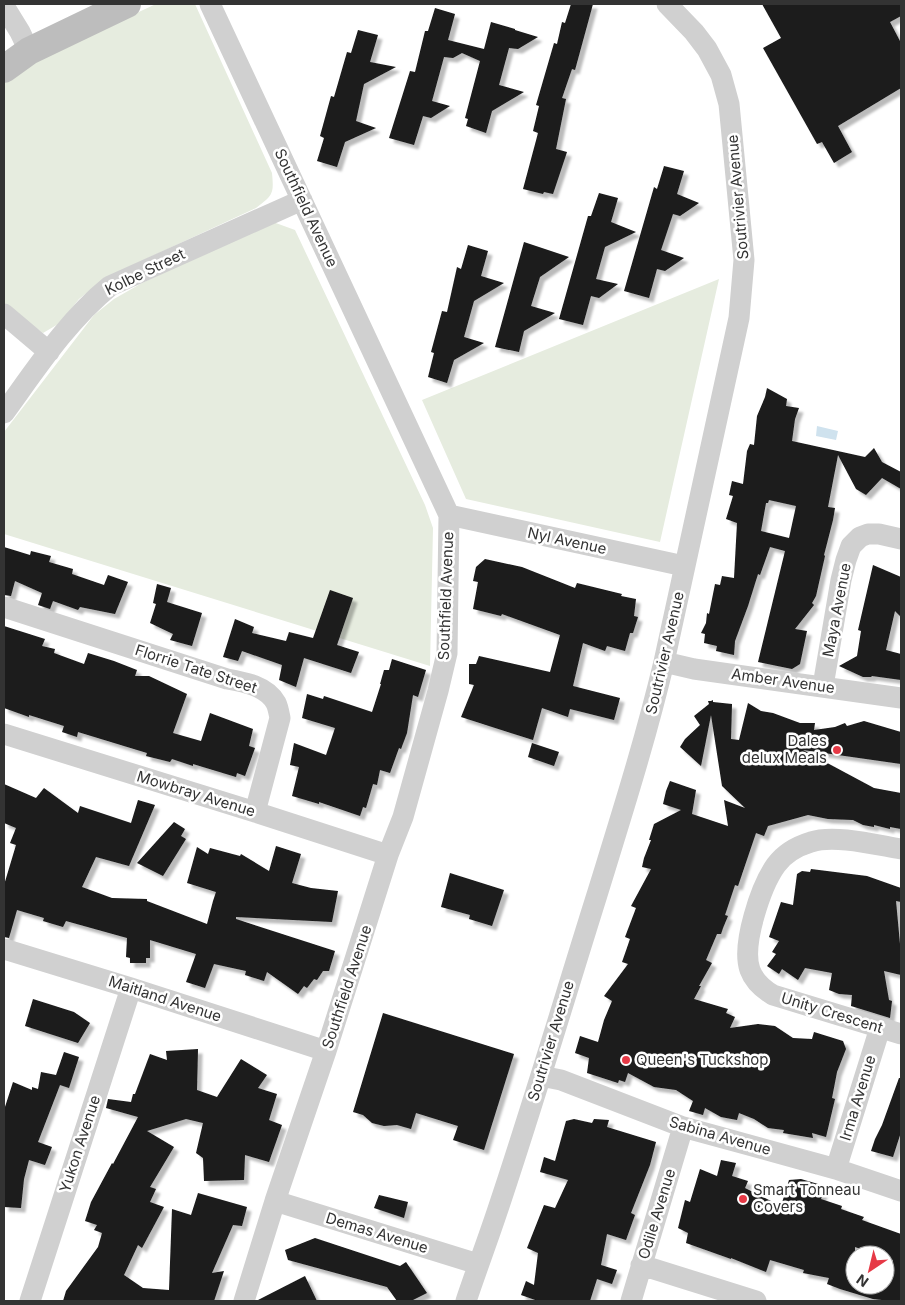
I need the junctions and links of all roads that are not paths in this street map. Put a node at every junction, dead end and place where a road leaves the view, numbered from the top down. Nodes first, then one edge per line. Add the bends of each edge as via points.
1 (127, 4) edge
2 (210, 4) edge
3 (667, 4) edge
4 (4, 6) edge
5 (29, 51) junction
6 (4, 70) edge
7 (302, 200) junction
8 (4, 314) edge
9 (49, 352) junction
10 (4, 412) edge
11 (449, 515) junction
12 (901, 539) edge
13 (684, 566) junction
14 (4, 607) edge
15 (664, 662) junction
16 (824, 686) junction
17 (901, 698) edge
18 (4, 734) edge
19 (256, 812) junction
20 (901, 849) edge
21 (388, 855) junction
22 (4, 949) edge
23 (131, 988) junction
24 (880, 1028) junction
25 (901, 1034) edge
26 (326, 1051) junction
27 (541, 1076) junction
28 (683, 1127) junction
29 (836, 1169) junction
30 (901, 1191) edge
31 (275, 1201) junction
32 (478, 1264) junction
33 (641, 1266) junction
34 (30, 1301) edge
35 (244, 1301) edge
36 (466, 1301) edge
37 (631, 1301) edge
38 (756, 1301) edge

1 - 5 street
2 - 7 street, Southfield Avenue
3 - 13 street, Soutrivier Avenue via 708,48 721,75 729,104 744,260 739,318
4 - 5 street
5 - 6 street
7 - 9 street, Kolbe Street via 110,286 92,300
7 - 11 street, Southfield Avenue
8 - 9 street
9 - 10 street, Kolbe Street
11 - 13 street, Nyl Avenue
11 - 21 street, Southfield Avenue via 447,653 405,808
12 - 16 street, Maya Avenue via 868,534 851,546 841,580
13 - 15 street, Soutrivier Avenue
14 - 19 street, Florrie Tate Street via 248,684 270,695 280,718
15 - 16 street, Amber Avenue
15 - 27 street, Soutrivier Avenue via 633,778
16 - 17 street, Amber Avenue
18 - 19 street, Mowbray Avenue
19 - 21 street, Mowbray Avenue
20 - 24 street, Unity Crescent via 850,840 821,839 801,846 776,864 753,918 749,937 750,970 765,990 781,998
21 - 26 street, Southfield Avenue
22 - 23 street, Maitland Avenue
23 - 26 street, Maitland Avenue
23 - 34 street, Yukon Avenue
24 - 25 street, Unity Crescent
24 - 29 street, Irma Avenue
26 - 31 street, Southfield Avenue
27 - 28 street, Sabina Avenue via 562,1080
27 - 32 street, Soutrivier Avenue
28 - 29 street, Sabina Avenue
28 - 33 street, Odile Avenue
29 - 30 street, Sabina Avenue
31 - 32 street, Demas Avenue
31 - 35 street, Southfield Avenue
32 - 36 street, Soutrivier Avenue
33 - 37 street, Odile Avenue
33 - 38 street

